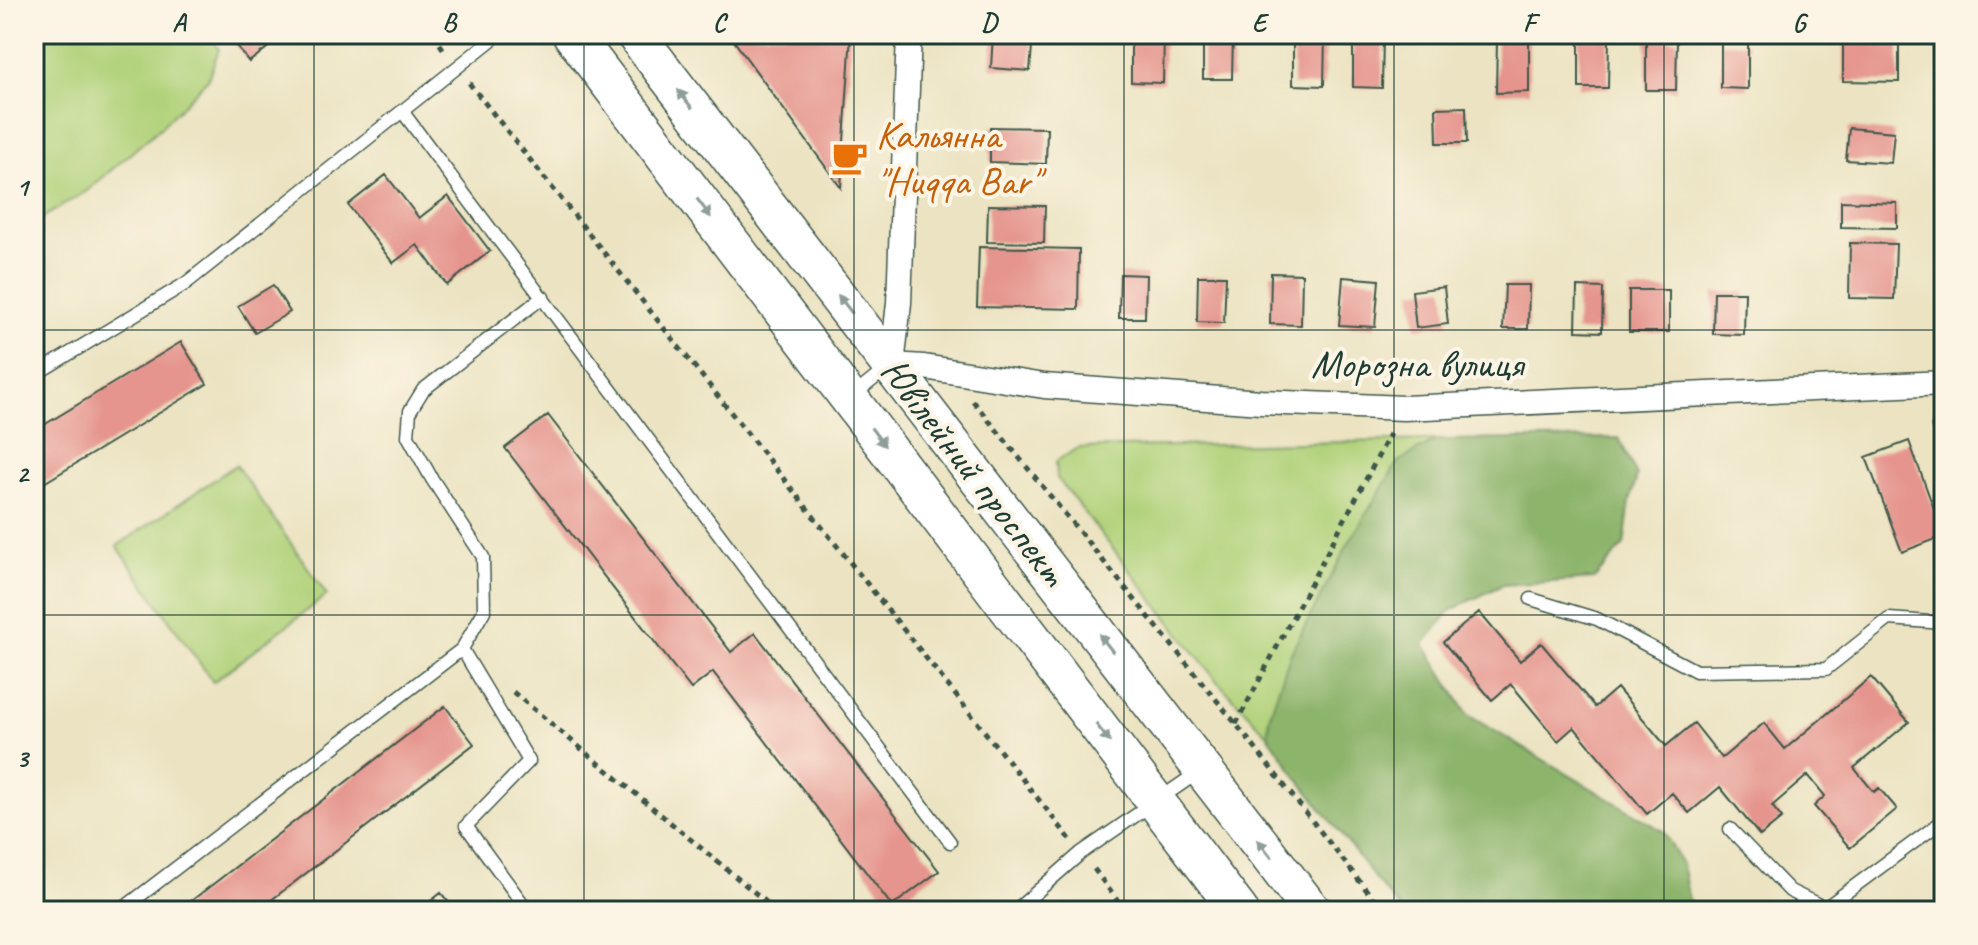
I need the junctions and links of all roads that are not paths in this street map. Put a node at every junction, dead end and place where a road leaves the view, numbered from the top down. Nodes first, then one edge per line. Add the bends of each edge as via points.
1 (499, 34) edge
2 (572, 34) edge
3 (635, 34) edge
4 (909, 34) edge
5 (402, 111) junction
6 (543, 297) junction
7 (892, 365) junction
8 (34, 375) edge
9 (1944, 383) edge
10 (1944, 393) edge
11 (849, 399) junction
12 (1944, 444) edge
13 (1531, 599) dead end
14 (1944, 623) edge
15 (462, 649) junction
16 (1203, 769) junction
17 (1155, 802) junction
18 (1944, 820) edge
19 (1730, 829) dead end
20 (950, 842) dead end
21 (120, 911) edge
22 (528, 911) edge
23 (1015, 911) edge
24 (1239, 911) edge
25 (1312, 911) edge

1 - 5 lane
2 -> 11 main road, Ювілейний проспект
7 -> 3 main road, Ювілейний проспект
4 - 7 street
5 - 6 lane
5 - 8 lane via 185,284
6 - 15 lane via 423,390 410,411 408,436 483,557 484,611
6 - 20 lane
7 - 9 street, Морозна вулиця via 1044,386 1404,408
7 - 11 lane
16 -> 7 main road, Ювілейний проспект
10 - 12 lane via 1938,427
11 -> 17 main road, Ювілейний проспект
13 - 14 lane via 1597,619 1696,671 1826,669 1889,619
15 - 21 lane
15 - 22 lane via 529,761 466,826
16 - 17 lane
25 -> 16 main road, Ювілейний проспект
17 - 23 lane via 1081,853
17 - 24 main road, Ювілейний проспект
18 - 19 lane via 1825,908 1790,891

